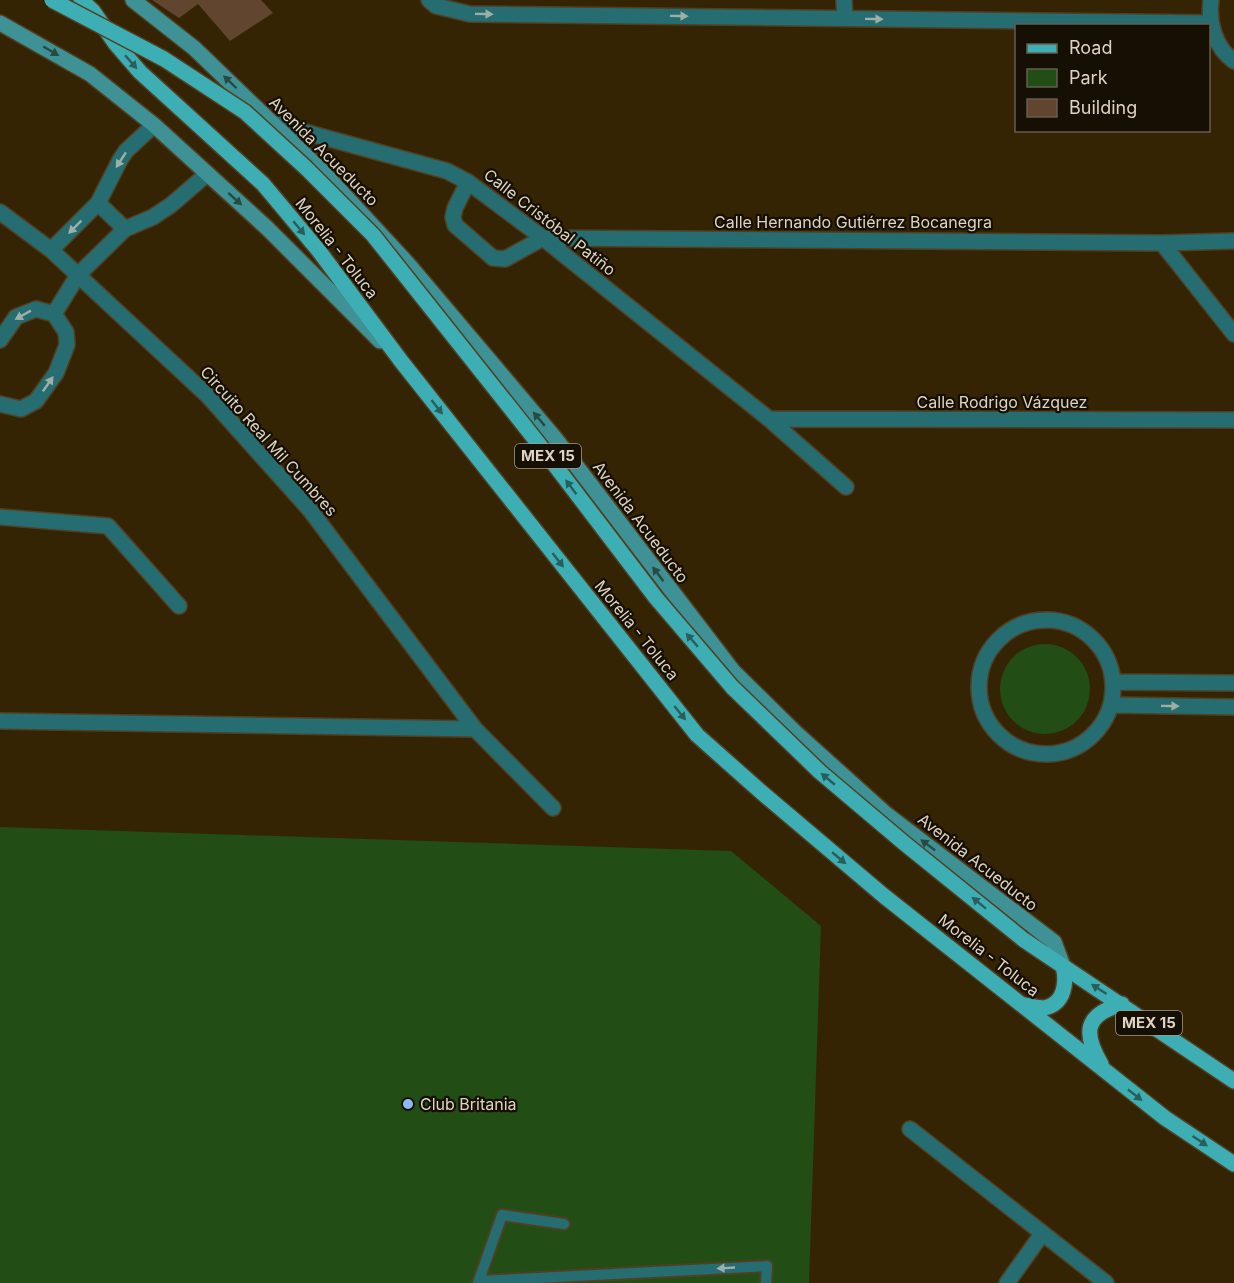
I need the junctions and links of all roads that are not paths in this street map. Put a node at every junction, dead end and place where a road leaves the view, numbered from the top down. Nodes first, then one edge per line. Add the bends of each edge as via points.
1 (52, 0) edge
2 (81, 0) edge
3 (133, 0) edge
4 (429, 0) edge
5 (844, 0) edge
6 (1211, 0) edge
7 (845, 18) junction
8 (0, 22) edge
9 (1210, 23) junction
10 (1234, 61) edge
11 (272, 123) junction
12 (154, 125) junction
13 (207, 174) junction
14 (468, 182) junction
15 (98, 203) junction
16 (0, 212) edge
17 (125, 229) junction
18 (543, 238) junction
19 (1234, 241) edge
20 (1162, 243) junction
21 (51, 250) junction
22 (78, 275) junction
23 (54, 314) junction
24 (1234, 334) edge
25 (0, 340) edge
26 (401, 362) junction
27 (0, 406) edge
28 (769, 419) junction
29 (1234, 420) edge
30 (846, 487) dead end
31 (0, 517) edge
32 (179, 606) dead end
33 (1113, 682) junction
34 (1234, 683) edge
35 (1111, 705) junction
36 (1234, 707) edge
37 (0, 721) edge
38 (475, 729) junction
39 (553, 808) dead end
40 (1063, 966) junction
41 (1122, 1004) junction
42 (1025, 1005) junction
43 (1105, 1071) junction
44 (1234, 1081) edge
45 (910, 1129) dead end
46 (1234, 1164) edge
47 (564, 1224) dead end
48 (1042, 1234) junction
49 (479, 1282) edge
50 (766, 1283) edge
51 (1007, 1283) edge
52 (1106, 1283) edge

40 -> 1 main road, Morelia - Toluca / MEX 15, bridge via 1024,940 904,843 820,772 732,687 656,598 373,235 306,168 245,112 165,59
2 -> 26 main road, Morelia - Toluca / MEX 15, bridge via 140,72 263,184 320,251
11 -> 3 street, Avenida Acueducto via 194,48
4 -> 7 street via 435,6 470,14
5 - 7 street
6 - 9 street
7 -> 9 street
8 -> 12 street via 90,74
9 - 10 street via 1218,43
11 - 14 street, Calle Cristóbal Patiño via 447,171
40 -> 11 street, Avenida Acueducto via 1054,942 886,814 796,734 733,671 532,411 409,265
12 - 13 street
12 -> 15 street via 126,151
13 - 17 street via 171,205
13 -> 26 street
14 - 18 street, Calle Cristóbal Patiño
14 - 18 street via 455,208 455,225 493,258 505,259
15 - 17 street
15 -> 21 street
16 - 21 street, Circuito Real Mil Cumbres
17 - 22 street
18 - 20 street, Calle Hernando Gutiérrez Bocanegra
18 - 28 street, Calle Cristóbal Patiño
19 - 20 street, Calle Hernando Gutiérrez Bocanegra
20 - 24 street
21 - 22 street, Circuito Real Mil Cumbres
22 - 23 street
22 - 38 street, Circuito Real Mil Cumbres via 208,396 310,510
23 -> 25 street via 36,309 16,317
27 -> 23 street via 21,409 36,401 56,373 67,345 66,332
26 -> 42 main road, Morelia - Toluca / MEX 15 via 698,735 884,896
28 - 29 street, Calle Rodrigo Vázquez
28 - 30 street, Calle Cristóbal Patiño
31 - 32 street via 108,526
33 - 34 street
33 - 35 street
33 - 35 street via 1107,659 1094,639 1074,626 1052,620 1028,622 1006,632 990,648 980,670 978,693 984,716 997,735 1028,752 1063,753 1085,743 1101,727
35 -> 36 street
37 - 38 street
38 - 39 street, Circuito Real Mil Cumbres
41 -> 40 main road, MEX 15
40 - 42 main road via 1065,990 1057,1002 1044,1008
41 - 43 main road via 1096,1016 1088,1033
41 - 44 main road, MEX 15
42 - 43 main road, Morelia - Toluca / MEX 15
43 -> 46 main road, Morelia - Toluca / MEX 15 via 1165,1118
45 - 48 street
47 - 49 lane via 502,1215
48 - 51 street
48 - 52 street
50 -> 49 lane via 767,1266

